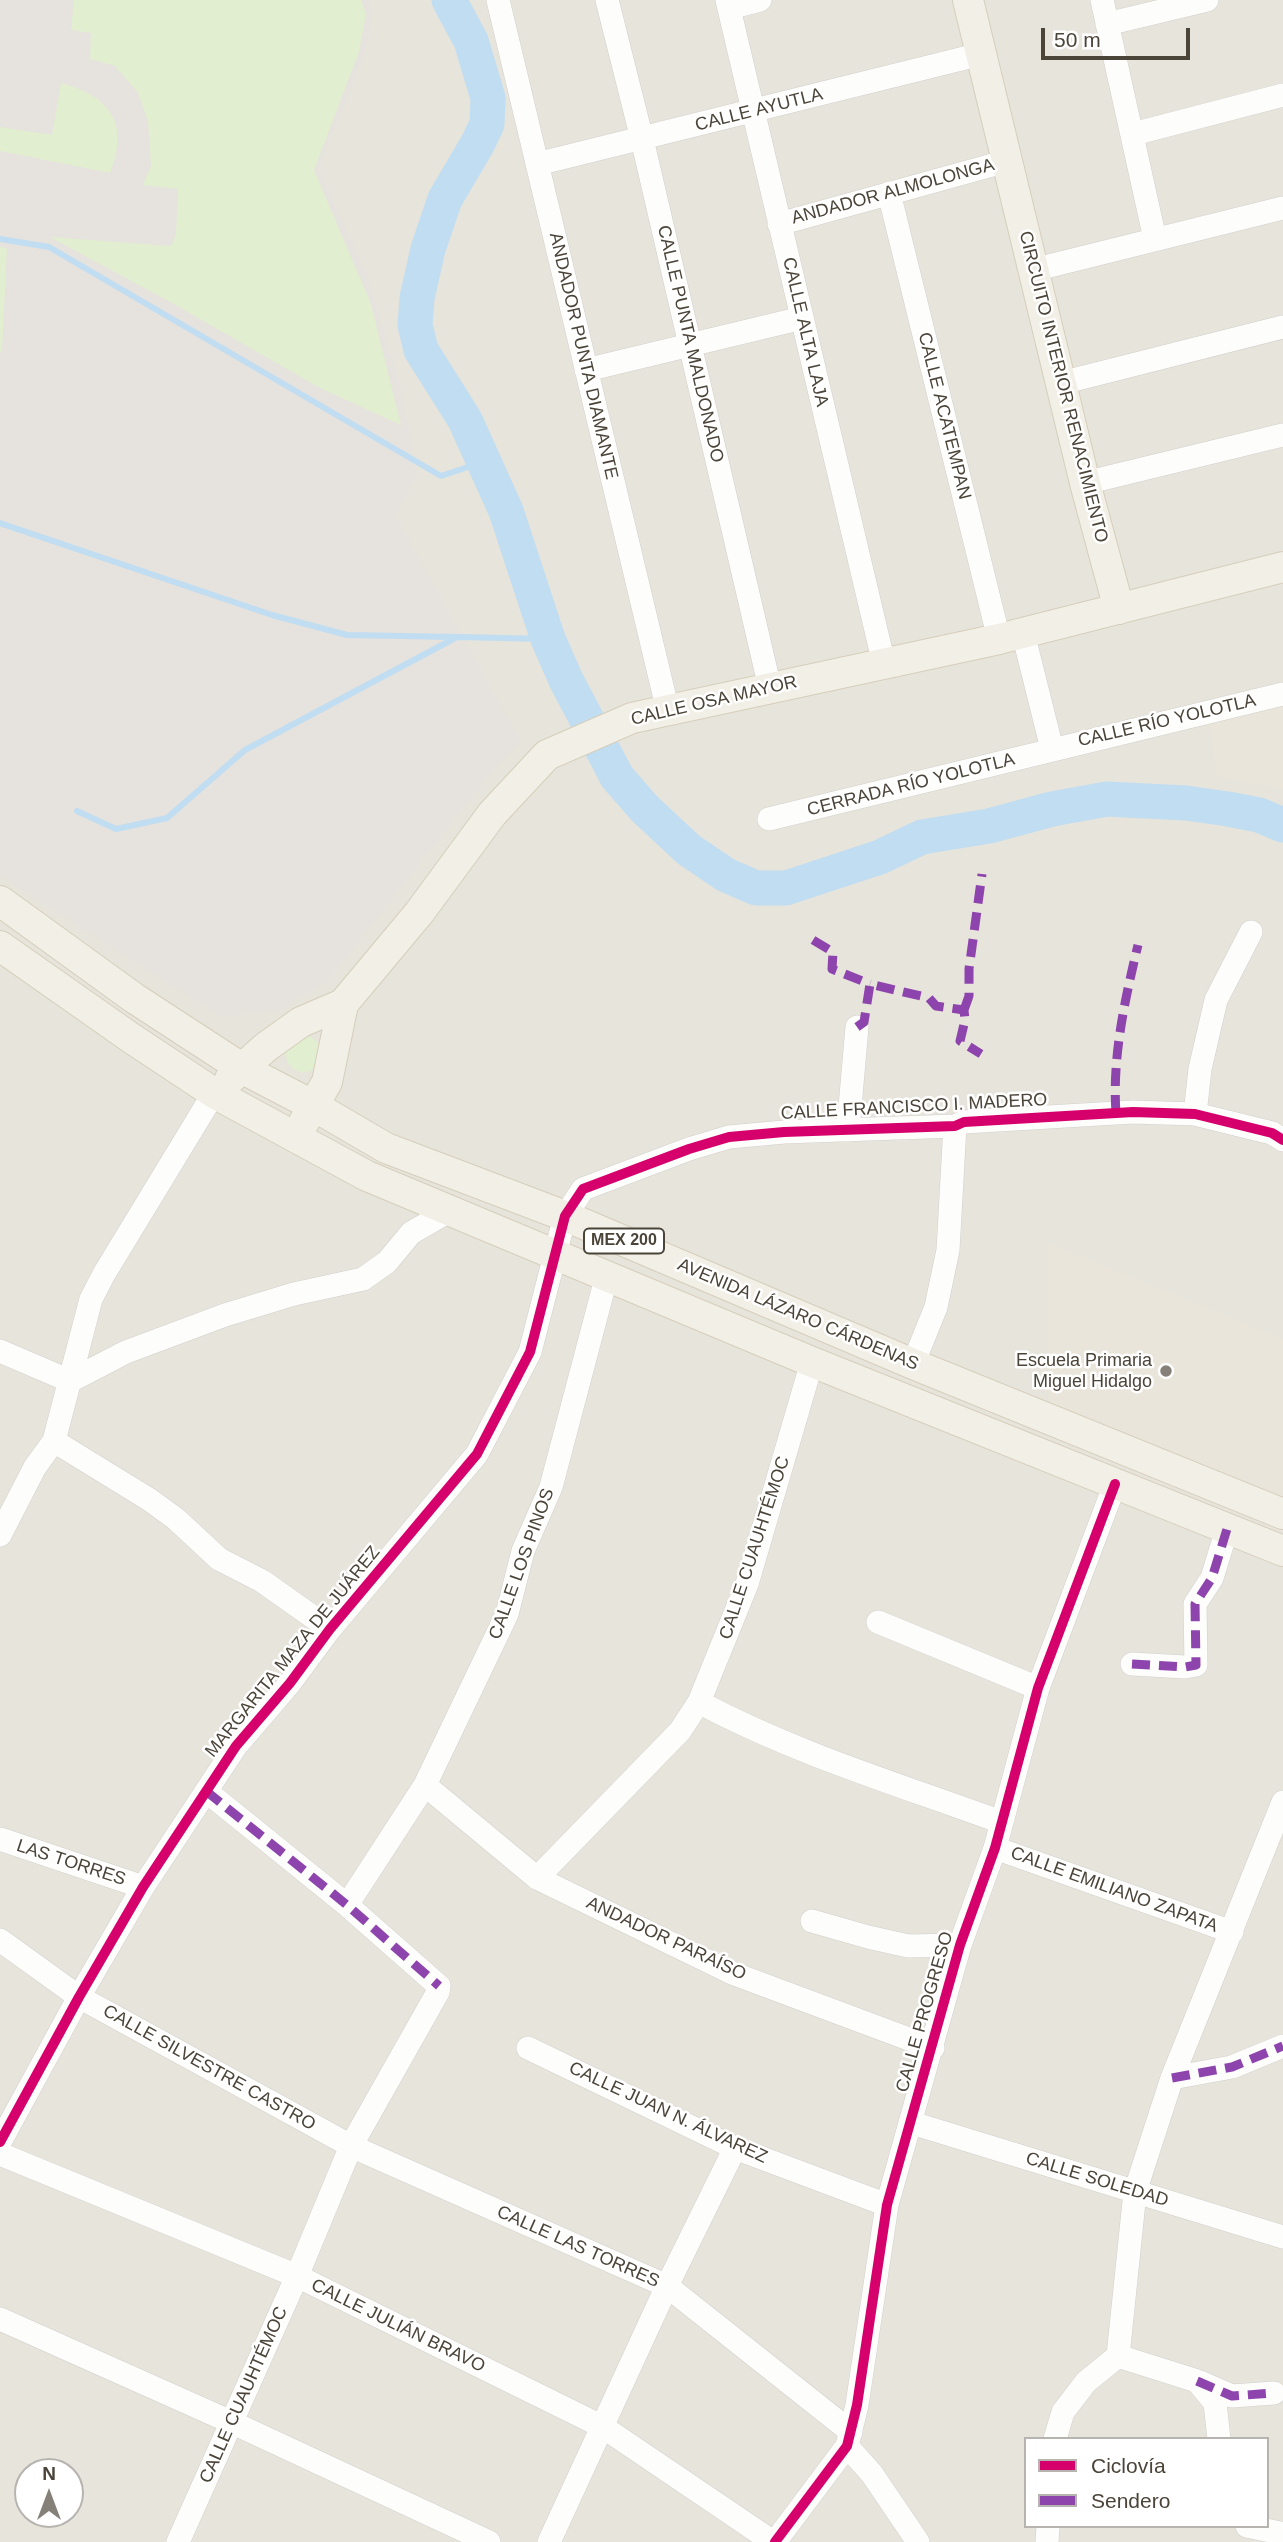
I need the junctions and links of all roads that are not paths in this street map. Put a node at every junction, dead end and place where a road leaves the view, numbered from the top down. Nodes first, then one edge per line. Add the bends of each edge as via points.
1 (498, 0) edge
2 (607, 0) edge
3 (760, 0) edge
4 (968, 0) edge
5 (1102, 0) edge
6 (1208, 0) edge
7 (728, 4) edge
8 (1107, 24) junction
9 (981, 54) junction
10 (1283, 95) edge
11 (752, 111) junction
12 (1133, 134) junction
13 (642, 139) junction
14 (1007, 161) junction
15 (537, 164) junction
16 (889, 193) junction
17 (1283, 208) edge
18 (779, 224) junction
19 (1155, 240) junction
20 (1033, 270) junction
21 (802, 318) junction
22 (1283, 327) edge
23 (691, 345) junction
24 (586, 370) junction
25 (1062, 383) junction
26 (1283, 435) edge
27 (1085, 483) junction
28 (1283, 567) edge
29 (1119, 609) junction
30 (1011, 636) junction
31 (884, 664) junction
32 (770, 688) junction
33 (1283, 694) edge
34 (668, 711) junction
35 (1052, 749) junction
36 (769, 819) dead end
37 (0, 901) edge
38 (1251, 932) dead end
39 (0, 946) edge
40 (343, 1004) junction
41 (857, 1027) dead end
42 (243, 1069) junction
43 (214, 1093) junction
44 (314, 1106) junction
45 (1195, 1114) junction
46 (955, 1126) junction
47 (848, 1130) junction
48 (294, 1136) junction
49 (1283, 1140) edge
50 (449, 1211) junction
51 (565, 1216) junction
52 (557, 1255) junction
53 (607, 1275) junction
54 (0, 1351) edge
55 (812, 1362) junction
56 (913, 1364) junction
57 (71, 1381) junction
58 (54, 1441) junction
59 (1115, 1484) junction
60 (1283, 1514) edge
61 (1227, 1529) junction
62 (0, 1535) edge
63 (1283, 1551) edge
64 (878, 1622) dead end
65 (330, 1629) junction
66 (1132, 1664) dead end
67 (1038, 1688) junction
68 (699, 1702) junction
69 (425, 1785) junction
70 (206, 1791) junction
71 (1283, 1802) edge
72 (1001, 1822) junction
73 (0, 1839) edge
74 (995, 1848) junction
75 (537, 1878) junction
76 (143, 1887) junction
77 (347, 1905) junction
78 (812, 1921) dead end
79 (1232, 1932) junction
80 (0, 1940) edge
81 (960, 1945) junction
82 (79, 1997) junction
83 (1283, 2046) edge
84 (528, 2048) dead end
85 (933, 2048) junction
86 (1172, 2078) junction
87 (912, 2123) junction
88 (0, 2142) edge
89 (351, 2146) junction
90 (735, 2148) junction
91 (0, 2154) edge
92 (1135, 2192) junction
93 (887, 2205) junction
94 (1283, 2237) edge
95 (297, 2276) junction
96 (667, 2286) junction
97 (0, 2319) edge
98 (1118, 2356) junction
99 (1197, 2381) junction
100 (1274, 2393) dead end
101 (231, 2422) junction
102 (603, 2427) junction
103 (1056, 2437) edge
104 (1219, 2437) edge
105 (849, 2439) junction
106 (1256, 2528) edge
107 (1280, 2533) edge
108 (178, 2542) edge
109 (489, 2542) edge
110 (548, 2542) edge
111 (774, 2542) edge
112 (918, 2542) edge

1 - 15 street, ANDADOR PUNTA DIAMANTE
2 - 13 street, CALLE PUNTA MALDONADO
3 - 7 street
4 - 9 main road, CIRCUITO INTERIOR RENACIMIENTO
5 - 8 street
6 - 8 street
7 - 11 street, CALLE ALTA LAJA
8 - 12 street
9 - 11 street, CALLE AYUTLA
9 - 14 main road, CIRCUITO INTERIOR RENACIMIENTO
10 - 12 street
11 - 13 street, CALLE AYUTLA
11 - 18 street, CALLE ALTA LAJA
12 - 19 street
13 - 15 street, CALLE AYUTLA
13 - 23 street, CALLE PUNTA MALDONADO
14 - 16 street, ANDADOR ALMOLONGA
14 - 20 main road, CIRCUITO INTERIOR RENACIMIENTO
15 - 24 street, ANDADOR PUNTA DIAMANTE
16 - 18 street, ANDADOR ALMOLONGA
16 - 30 street, CALLE ACATEMPAN
17 - 19 street
18 - 21 street, CALLE ALTA LAJA
19 - 20 street
20 - 25 main road, CIRCUITO INTERIOR RENACIMIENTO
21 - 23 street
21 - 31 street, CALLE ALTA LAJA
22 - 25 street
23 - 24 street
23 - 32 street, CALLE PUNTA MALDONADO
24 - 34 street, ANDADOR PUNTA DIAMANTE
25 - 27 main road, CIRCUITO INTERIOR RENACIMIENTO
26 - 27 street
27 - 29 main road, CIRCUITO INTERIOR RENACIMIENTO
28 - 29 main road
29 - 30 main road, CALLE OSA MAYOR
30 - 31 main road, CALLE OSA MAYOR
30 - 35 street, CALLE ACATEMPAN
31 - 32 main road, CALLE OSA MAYOR
32 - 34 main road, CALLE OSA MAYOR
33 - 35 street, CALLE RÍO YOLOTLA
34 - 40 main road, CALLE OSA MAYOR via 632,718 547,755 492,814 419,913
35 - 36 street, CERRADA RÍO YOLOTLA
37 - 42 main road, AVENIDA LÁZARO CÁRDENAS / MEX 200 via 134,998
38 - 45 street via 1216,1000
39 - 43 main road, AVENIDA LÁZARO CÁRDENAS / MEX 200
40 - 42 main road, CALLE OSA MAYOR via 301,1022
40 - 44 main road, CALLE OSA MAYOR via 327,1082
41 - 47 street
42 - 43 main road, CALLE OSA MAYOR
42 - 44 main road, AVENIDA LÁZARO CÁRDENAS / MEX 200
43 - 48 main road, AVENIDA LÁZARO CÁRDENAS / MEX 200
43 - 57 street via 104,1274 92,1299
44 - 48 main road, CALLE OSA MAYOR
44 - 51 main road, AVENIDA LÁZARO CÁRDENAS / MEX 200 via 386,1148
45 - 46 street, CALLE FRANCISCO I. MADERO via 1133,1112
45 - 49 street, CALLE FRANCISCO I. MADERO via 1272,1133
46 - 47 street, CALLE FRANCISCO I. MADERO
46 - 56 street via 948,1250 936,1307
47 - 51 street, CALLE FRANCISCO I. MADERO via 729,1138 689,1149 583,1189
48 - 50 main road, AVENIDA LÁZARO CÁRDENAS / MEX 200 via 368,1176
50 - 52 main road, AVENIDA LÁZARO CÁRDENAS / MEX 200
50 - 57 street via 411,1233 387,1262 363,1279 225,1315 126,1352
51 - 52 street, MARGARITA MAZA DE JUÁREZ
51 - 56 main road, AVENIDA LÁZARO CÁRDENAS / MEX 200
52 - 53 main road, AVENIDA LÁZARO CÁRDENAS / MEX 200
52 - 65 street, MARGARITA MAZA DE JUÁREZ via 530,1352 477,1454
53 - 55 main road, AVENIDA LÁZARO CÁRDENAS / MEX 200
53 - 69 street, CALLE LOS PINOS via 551,1487 523,1551 507,1614
54 - 57 street
55 - 59 main road, AVENIDA LÁZARO CÁRDENAS / MEX 200
55 - 68 street, CALLE CUAUHTÉMOC via 747,1584
56 - 60 main road, AVENIDA LÁZARO CÁRDENAS / MEX 200
57 - 58 street
58 - 62 street via 35,1467
58 - 65 street via 150,1500 219,1559 262,1581
59 - 61 main road, AVENIDA LÁZARO CÁRDENAS / MEX 200
59 - 67 street, CALLE PROGRESO
61 - 63 main road, AVENIDA LÁZARO CÁRDENAS / MEX 200
61 - 66 street via 1212,1578 1195,1604 1195,1665
64 - 67 street
65 - 70 street, MARGARITA MAZA DE JUÁREZ via 236,1746
67 - 72 street, CALLE PROGRESO
68 - 72 street via 764,1733
68 - 75 street, CALLE CUAUHTÉMOC via 680,1731
69 - 75 street, ANDADOR PARAÍSO
69 - 77 street, CALLE LOS PINOS
70 - 76 street, MARGARITA MAZA DE JUÁREZ
70 - 77 street
71 - 79 street, CALLE EMILIANO ZAPATA
72 - 74 street, CALLE PROGRESO
73 - 76 street, LAS TORRES
74 - 79 street, CALLE EMILIANO ZAPATA
74 - 81 street, CALLE PROGRESO
75 - 85 street, ANDADOR PARAÍSO via 732,1973
76 - 82 street, MARGARITA MAZA DE JUÁREZ
77 - 89 street, CALLE CUAUHTÉMOC via 439,1986
78 - 81 street via 908,1946
79 - 86 street, CALLE EMILIANO ZAPATA
80 - 82 street, CALLE SILVESTRE CASTRO
81 - 85 street, CALLE PROGRESO
82 - 88 street, MARGARITA MAZA DE JUÁREZ
82 - 89 street, CALLE SILVESTRE CASTRO
83 - 86 street via 1232,2067
84 - 90 street, CALLE JUAN N. ÁLVAREZ
85 - 87 street, CALLE PROGRESO
86 - 92 street, CALLE EMILIANO ZAPATA
87 - 92 street, CALLE SOLEDAD
87 - 93 street, CALLE PROGRESO
89 - 95 street, CALLE CUAUHTÉMOC
89 - 96 street, CALLE LAS TORRES
90 - 93 street, CALLE JUAN N. ÁLVAREZ
90 - 96 street
91 - 95 street, CALLE JULIÁN BRAVO
92 - 94 street, CALLE SOLEDAD
92 - 98 street, CALLE EMILIANO ZAPATA
93 - 105 street, CALLE PROGRESO
95 - 101 street, CALLE CUAUHTÉMOC
95 - 102 street, CALLE JULIÁN BRAVO
96 - 102 street
96 - 105 street, CALLE LAS TORRES
97 - 101 street
98 - 99 street
98 - 103 street via 1086,2382 1063,2412
99 - 100 street via 1232,2396
99 - 104 street via 1215,2403
101 - 108 street, CALLE CUAUHTÉMOC
101 - 109 street
102 - 110 street
102 - 111 street, CALLE JULIÁN BRAVO
105 - 111 street, CALLE PROGRESO
105 - 112 street, CALLE LAS TORRES
106 - 107 street

